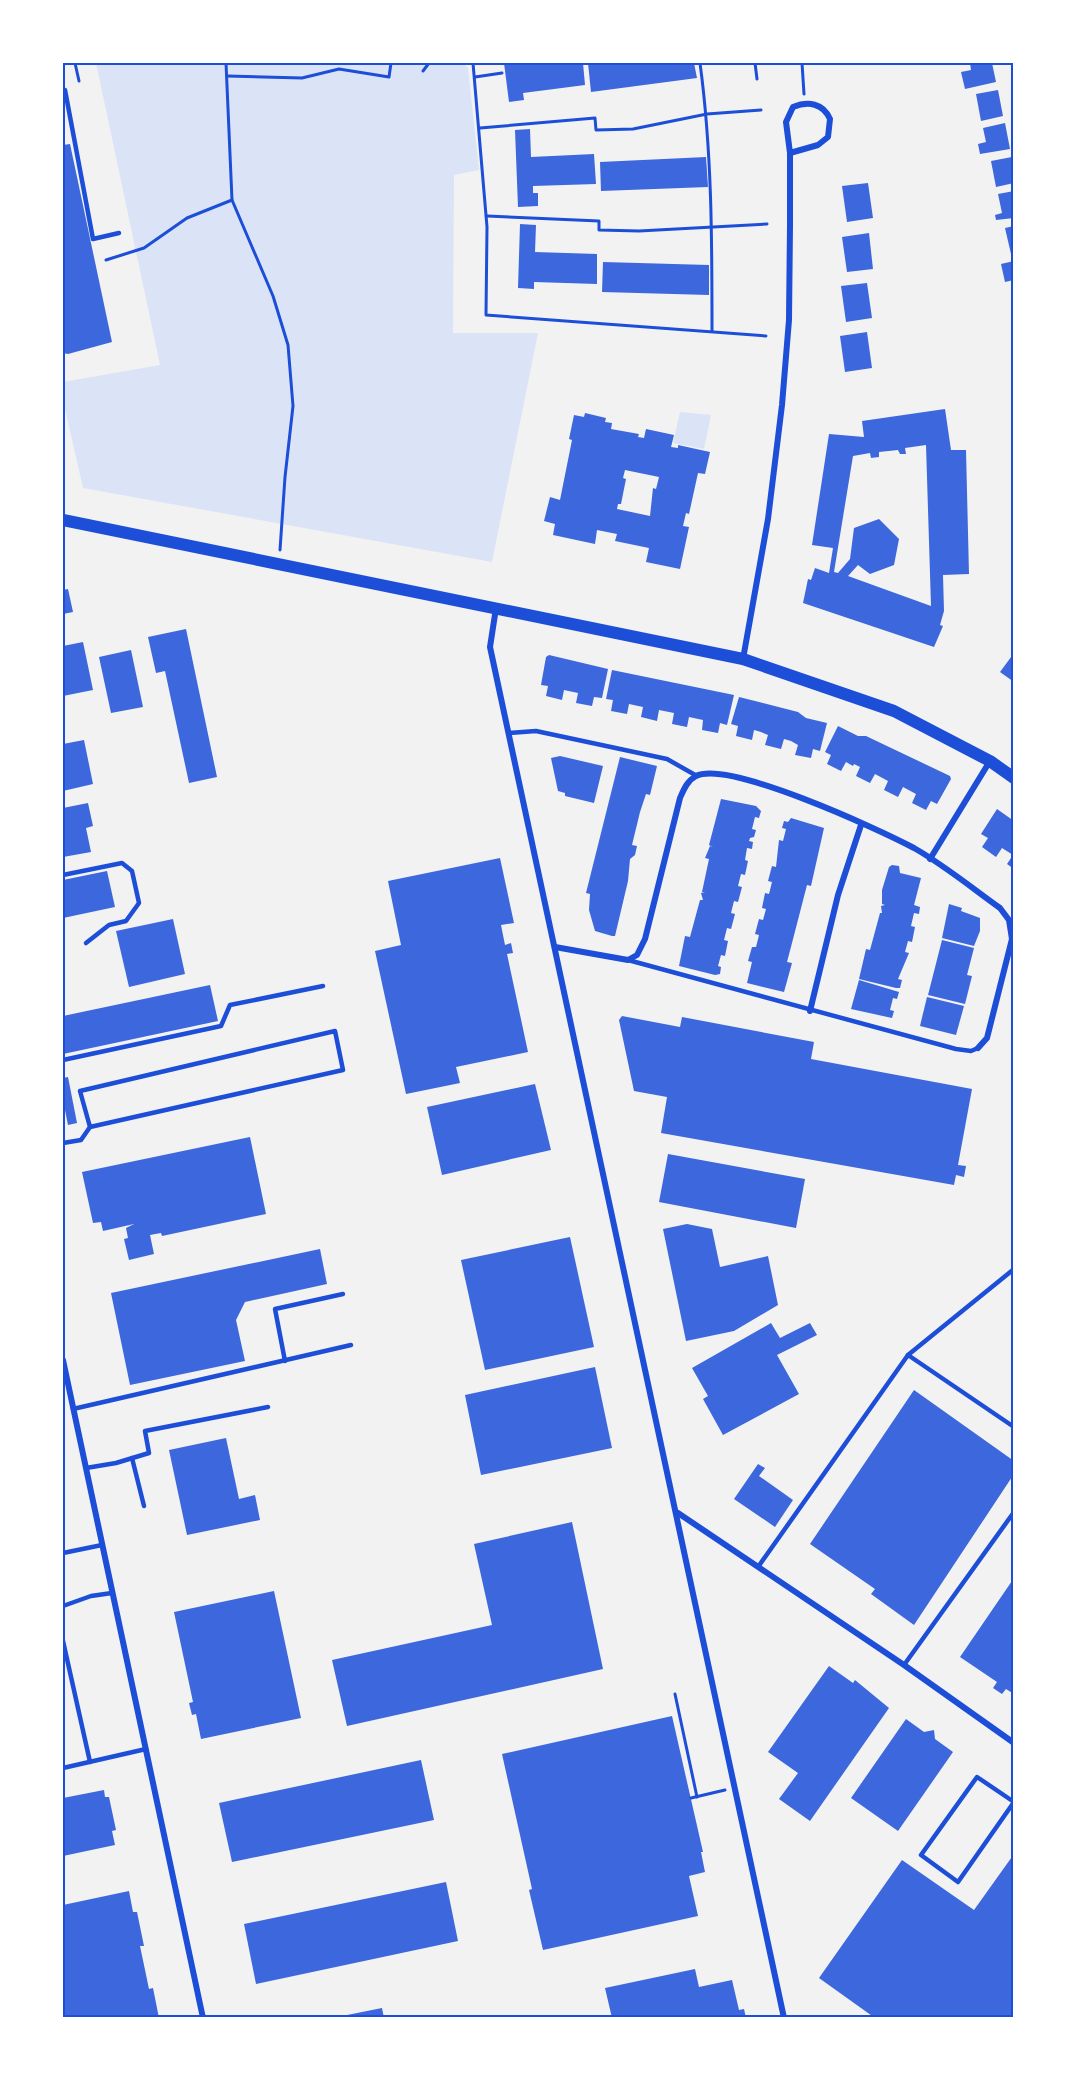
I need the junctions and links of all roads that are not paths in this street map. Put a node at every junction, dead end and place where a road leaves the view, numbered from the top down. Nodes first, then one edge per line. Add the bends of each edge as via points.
1 (65, 90) dead end
2 (70, 116) junction
3 (63, 118) edge
4 (790, 153) junction
5 (118, 232) dead end
6 (63, 520) edge
7 (496, 609) junction
8 (743, 659) junction
9 (509, 733) junction
10 (990, 761) junction
11 (697, 776) junction
12 (1014, 778) edge
13 (861, 825) junction
14 (930, 859) junction
15 (63, 875) edge
16 (86, 943) dead end
17 (555, 947) junction
18 (628, 960) junction
19 (322, 986) dead end
20 (810, 1011) junction
21 (978, 1048) joint
22 (63, 1060) edge
23 (90, 1127) junction
24 (63, 1143) edge
25 (1014, 1269) edge
26 (343, 1294) dead end
27 (351, 1345) dead end
28 (908, 1355) junction
29 (63, 1360) edge
30 (285, 1361) junction
31 (268, 1407) dead end
32 (73, 1409) junction
33 (1014, 1427) edge
34 (132, 1458) junction
35 (86, 1468) junction
36 (144, 1506) dead end
37 (1014, 1512) edge
38 (678, 1513) junction
39 (102, 1545) junction
40 (63, 1553) edge
41 (758, 1567) junction
42 (112, 1593) junction
43 (63, 1606) edge
44 (63, 1641) edge
45 (904, 1665) junction
46 (1014, 1743) edge
47 (146, 1749) junction
48 (90, 1762) junction
49 (63, 1768) edge
50 (1014, 1801) edge
51 (203, 2018) edge
52 (784, 2018) edge

1 - 2 lane
2 - 3 lane
2 - 5 lane via 93,239
4 - 4 street via 786,133 793,107 821,106 830,119 828,136 818,145
4 - 8 street via 789,320 781,415 768,519
6 - 7 main road
7 - 8 main road
7 - 9 street via 490,648
8 - 10 main road via 894,711
9 - 11 lane via 536,731 667,759
9 - 17 street
10 - 12 main road
10 - 14 street
11 - 13 street via 718,773 783,791
11 - 18 street via 689,781 680,798 645,939 637,955
13 - 14 street
13 - 20 street via 838,896
14 - 21 street via 1000,908 1012,928 987,1038
15 - 16 lane via 122,863 132,871 138,903 126,921 109,925
17 - 18 street
17 - 38 street
18 - 20 lane
19 - 22 lane via 230,1005 221,1026
20 - 21 lane via 956,1049
23 - 23 lane via 80,1091 335,1031 344,1070
23 - 24 lane via 81,1140
25 - 28 lane
26 - 30 lane via 274,1309
27 - 30 lane
28 - 33 lane
28 - 41 lane
29 - 32 street
30 - 32 lane
31 - 34 lane via 145,1431 149,1453
32 - 35 street
34 - 35 lane
34 - 36 lane
35 - 39 street
37 - 45 lane
38 - 41 street
38 - 52 street
39 - 40 lane
39 - 42 street
41 - 45 street
42 - 43 lane
42 - 47 street
44 - 48 lane
45 - 46 street
47 - 48 lane
47 - 51 street
48 - 49 lane
50 - 50 lane via 958,1882 921,1855 977,1777

